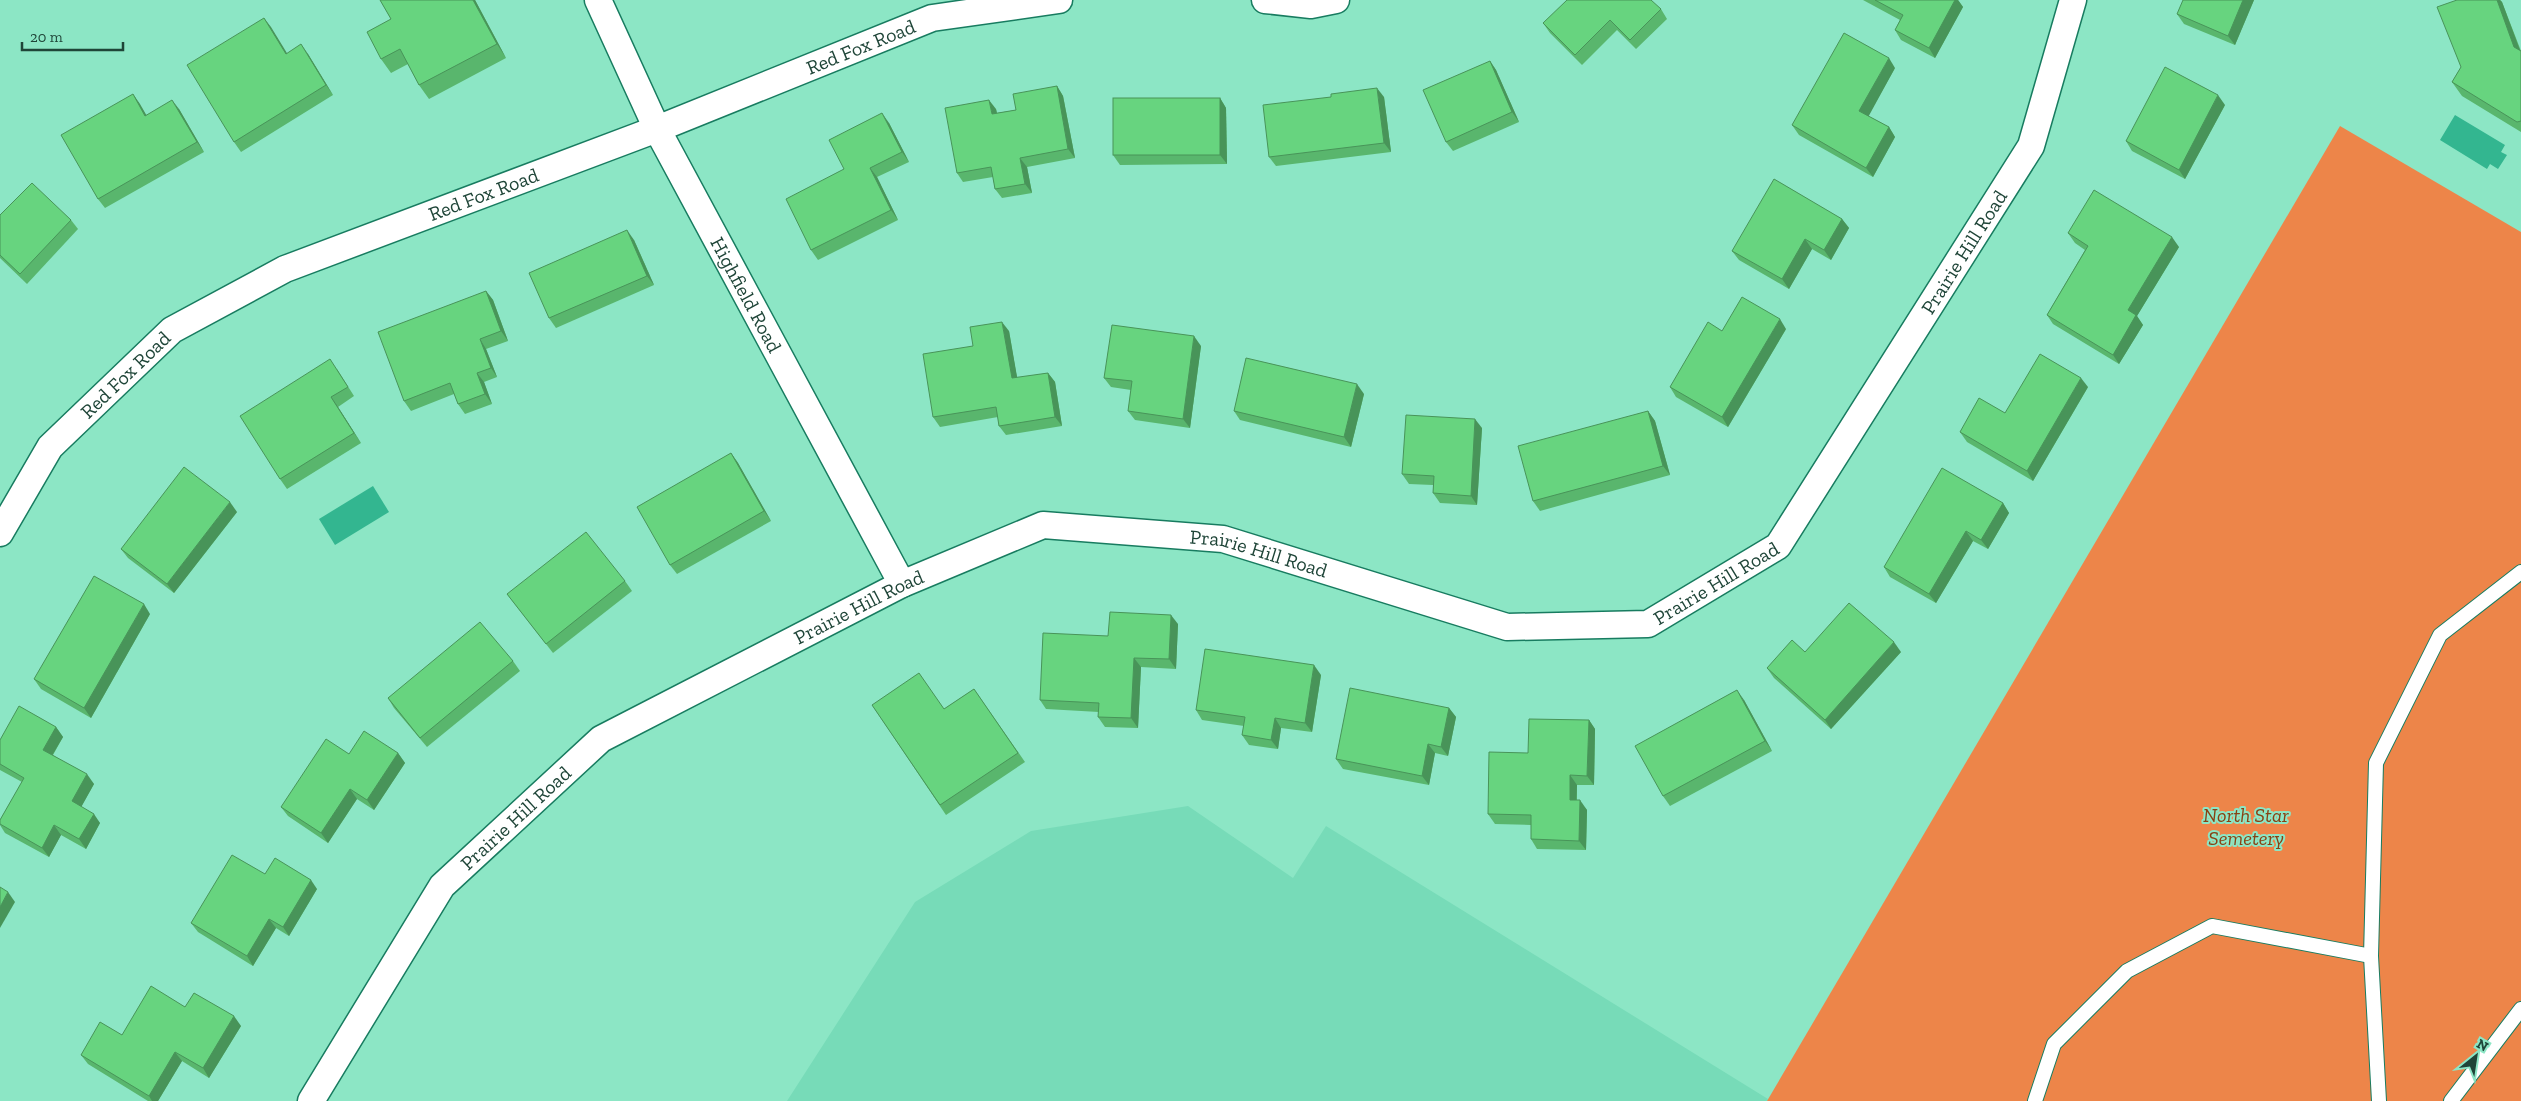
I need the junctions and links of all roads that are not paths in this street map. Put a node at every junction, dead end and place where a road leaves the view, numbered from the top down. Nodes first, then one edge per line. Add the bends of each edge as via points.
1 (598, 0) edge
2 (1059, 0) edge
3 (1265, 0) edge
4 (1336, 0) edge
5 (2073, 0) edge
6 (657, 129) junction
7 (0, 533) edge
8 (2521, 572) edge
9 (902, 584) junction
10 (2371, 956) junction
11 (2521, 1009) edge
12 (311, 1101) edge
13 (2035, 1101) edge
14 (2379, 1101) edge
15 (2451, 1101) edge

1 - 6 street, Highfield Road
2 - 6 street, Red Fox Road via 932,18
3 - 4 street via 1311,4
5 - 9 street, Prairie Hill Road via 2031,146 1778,546 1648,624 1507,627 1223,539 1043,525
6 - 7 street, Red Fox Road via 285,269 172,330 50,447
6 - 9 street, Highfield Road
8 - 10 lane via 2440,635 2376,763
9 - 12 street, Prairie Hill Road via 601,739 442,886
10 - 13 lane via 2212,926 2127,971 2054,1044
10 - 14 lane
11 - 15 lane

